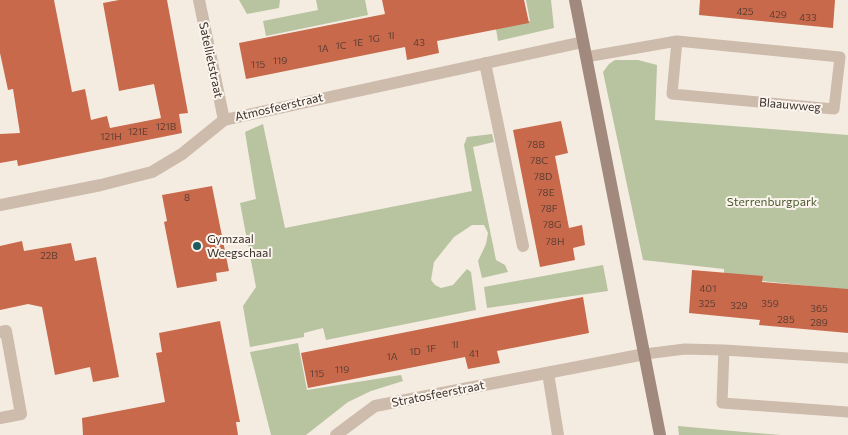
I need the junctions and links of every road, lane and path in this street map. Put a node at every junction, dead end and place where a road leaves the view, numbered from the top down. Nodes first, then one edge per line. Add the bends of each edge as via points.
1 (199, 0) edge
2 (574, 0) edge
3 (677, 41) junction
4 (583, 42) junction
5 (586, 57) junction
6 (485, 63) junction
7 (224, 120) junction
8 (0, 205) edge
9 (523, 246) dead end
10 (0, 332) edge
11 (724, 350) junction
12 (645, 354) junction
13 (848, 358) edge
14 (548, 373) junction
15 (848, 412) edge
16 (0, 418) edge
17 (336, 435) edge
18 (558, 435) edge
19 (660, 435) edge

1 - 7 street, Satellietstraat
2 - 4 street
3 - 3 lane, Blaauwweg via 672,94 834,109 840,57
3 - 5 lane, Blaauwweg
4 - 5 street
4 - 6 street, Atmosfeerstraat
5 - 12 street
6 - 7 street, Atmosfeerstraat
6 - 9 street
7 - 8 street, Atmosfeerstraat via 182,154 152,172
10 - 16 street via 6,331 21,414
11 - 12 lane via 685,348
11 - 13 lane
11 - 15 lane via 722,403
12 - 14 street, Stratosfeerstraat
12 - 19 street
14 - 17 street, Stratosfeerstraat via 375,406
14 - 18 street

